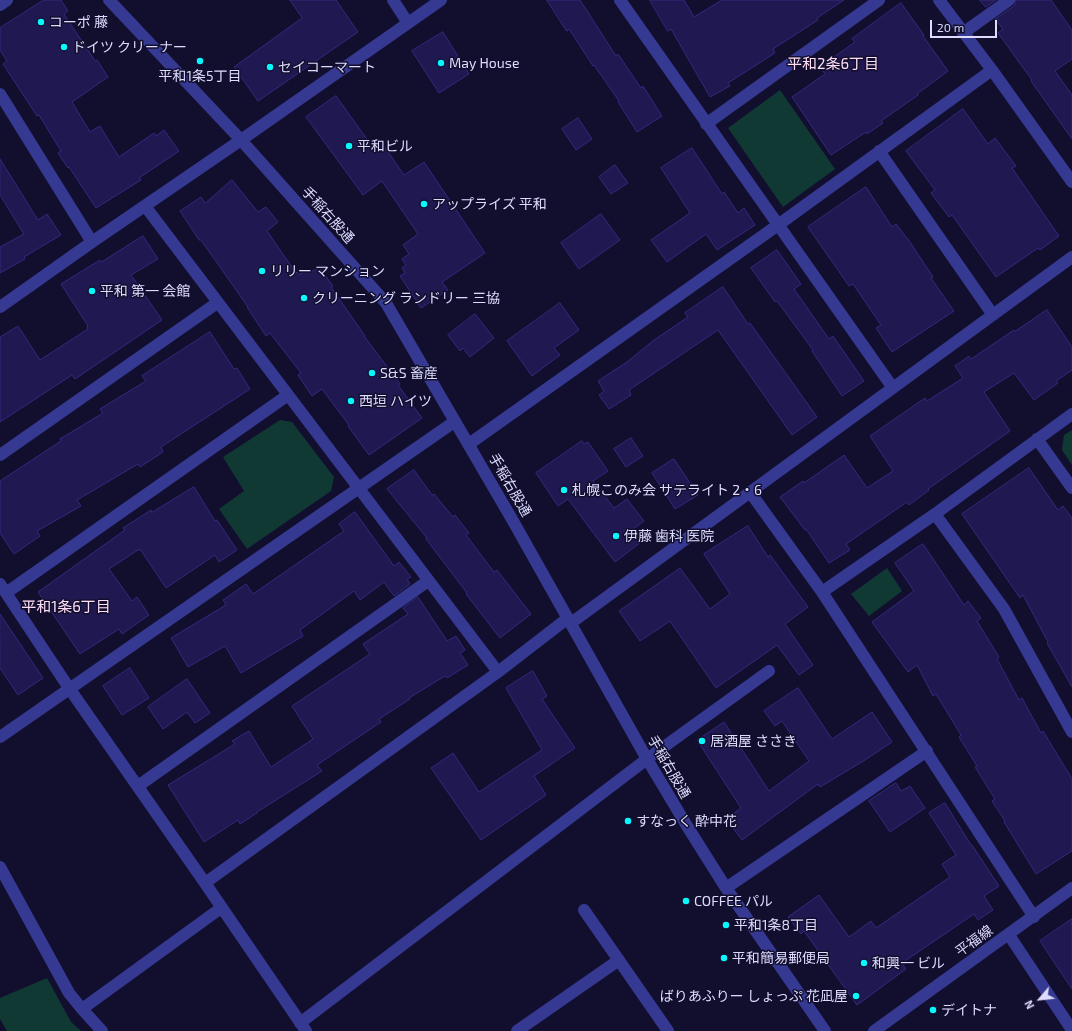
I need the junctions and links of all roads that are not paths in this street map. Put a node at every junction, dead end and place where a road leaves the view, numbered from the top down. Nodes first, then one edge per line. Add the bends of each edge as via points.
1 (7, 0) edge
2 (109, 0) edge
3 (393, 0) edge
4 (441, 0) edge
5 (620, 0) edge
6 (879, 0) edge
7 (939, 0) edge
8 (1009, 0) edge
9 (0, 5) edge
10 (408, 23) junction
11 (963, 33) junction
12 (992, 70) junction
13 (0, 94) edge
14 (706, 124) junction
15 (241, 140) junction
16 (879, 152) junction
17 (1072, 182) edge
18 (145, 206) junction
19 (778, 225) junction
20 (92, 242) junction
21 (1072, 257) edge
22 (217, 303) junction
23 (0, 307) edge
24 (993, 315) junction
25 (893, 388) junction
26 (288, 395) junction
27 (1072, 414) edge
28 (454, 422) junction
29 (1037, 439) junction
30 (469, 444) junction
31 (0, 455) edge
32 (358, 488) junction
33 (1072, 488) edge
34 (750, 492) junction
35 (935, 514) junction
36 (428, 581) junction
37 (3, 588) edge
38 (822, 592) junction
39 (569, 620) junction
40 (769, 671) dead end
41 (498, 672) junction
42 (70, 688) junction
43 (1072, 732) edge
44 (0, 737) edge
45 (927, 751) junction
46 (647, 759) junction
47 (138, 786) junction
48 (0, 867) edge
49 (205, 883) junction
50 (726, 888) junction
51 (1072, 888) edge
52 (221, 908) junction
53 (584, 910) dead end
54 (1034, 917) junction
55 (1009, 935) junction
56 (619, 960) junction
57 (82, 1009) junction
58 (303, 1027) edge
59 (1072, 1030) edge
60 (102, 1031) edge
61 (517, 1031) edge
62 (668, 1031) edge
63 (825, 1031) edge
64 (874, 1031) edge

1 - 9 street
2 - 15 street, 手稲右股通
3 - 10 street
4 - 10 street
5 - 14 street
6 - 14 street
7 - 11 street
8 - 11 street
10 - 15 street
11 - 12 street
12 - 16 street
12 - 17 street
13 - 20 street
14 - 19 street
15 - 18 street
15 - 28 street, 手稲右股通 via 386,302
16 - 19 street
16 - 24 street
18 - 20 street
18 - 22 street
19 - 25 street
19 - 30 street
20 - 23 street
21 - 24 street
22 - 26 street
22 - 31 street
24 - 25 street
25 - 34 street
26 - 32 street
26 - 37 street
27 - 29 street
28 - 30 street, 手稲右股通
28 - 32 street
29 - 33 street
29 - 35 street
30 - 39 street, 手稲右股通
32 - 36 street
32 - 42 street
34 - 38 street
34 - 39 street
35 - 38 street
35 - 43 street via 1004,609
36 - 41 street
36 - 47 street
37 - 42 street
38 - 45 street
39 - 41 street
39 - 46 street, 手稲右股通
40 - 46 street
41 - 49 street
42 - 44 street
42 - 47 street
45 - 50 street
45 - 54 street
46 - 50 street, 手稲右股通
46 - 58 street
47 - 49 street
48 - 57 street via 70,993
49 - 52 street
50 - 63 street, 手稲右股通
51 - 54 street, 平福線
52 - 57 street
52 - 58 street
53 - 56 street
54 - 55 street, 平福線
55 - 59 street
55 - 64 street, 平福線
56 - 61 street
56 - 62 street
57 - 60 street

